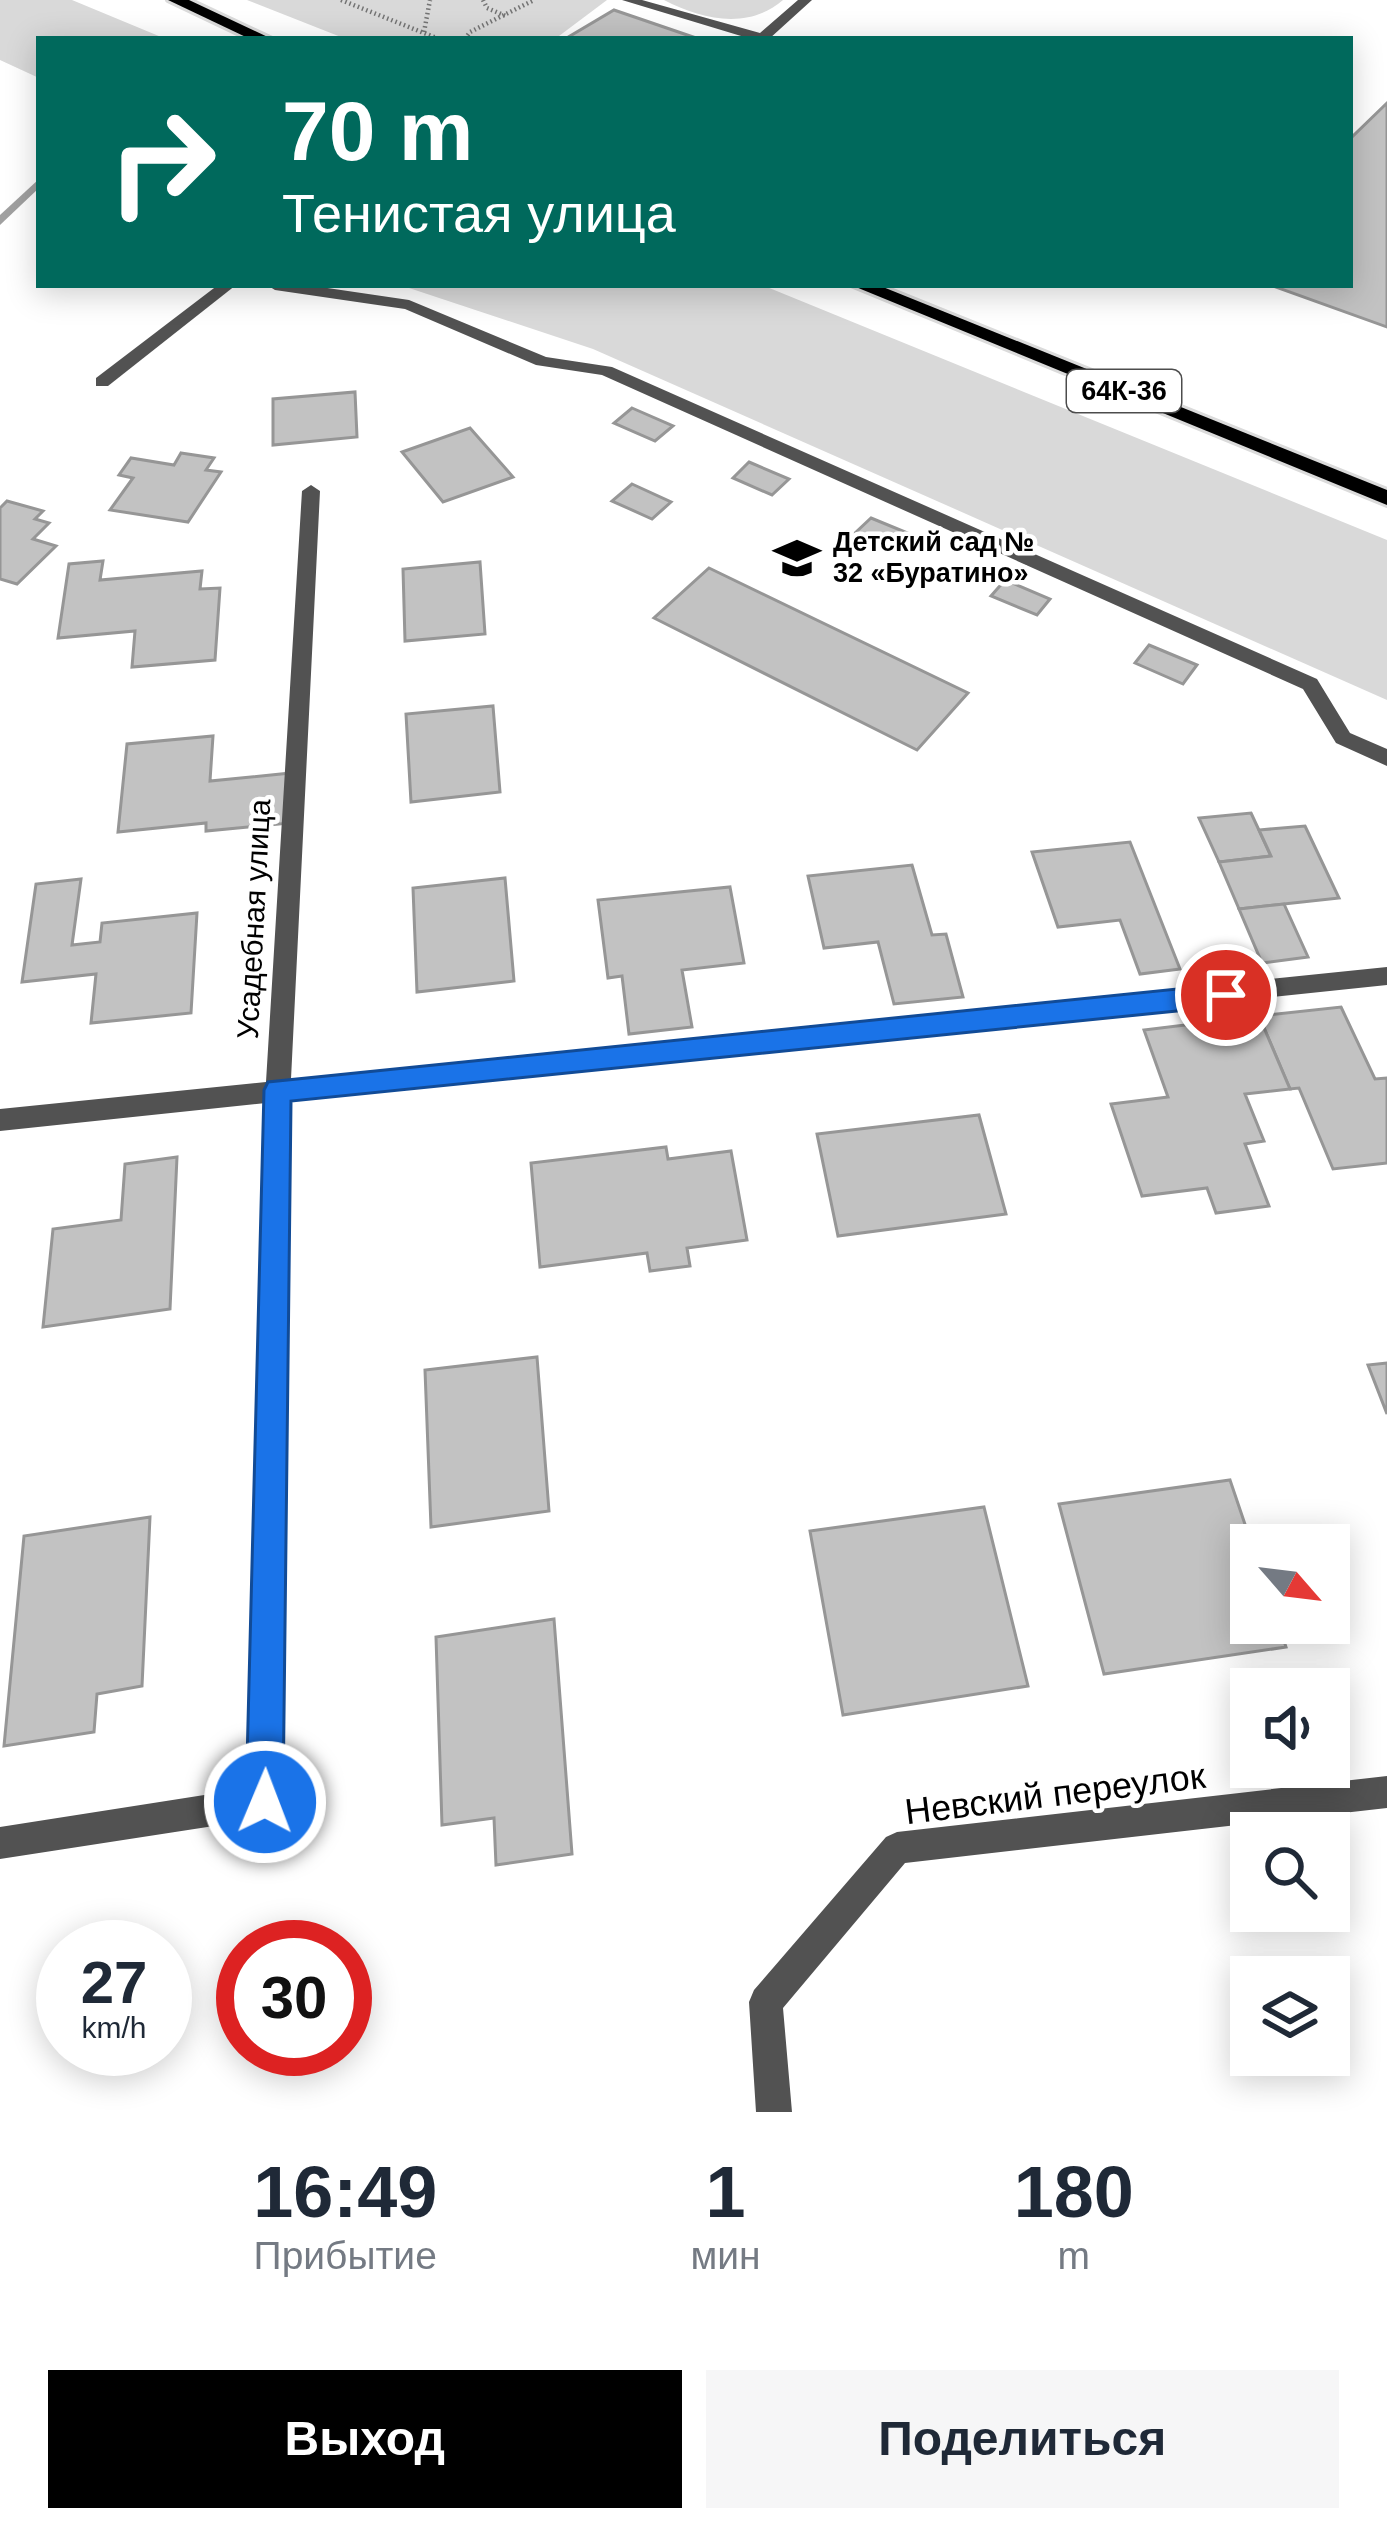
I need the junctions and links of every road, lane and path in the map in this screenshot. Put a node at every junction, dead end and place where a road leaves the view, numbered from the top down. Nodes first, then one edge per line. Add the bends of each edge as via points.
1 (341, 0) edge
2 (385, 0) edge
3 (430, 0) edge
4 (483, 0) edge
5 (534, 0) edge
6 (628, 0) edge
7 (806, 0) edge
8 (178, 1) edge
9 (379, 16) junction
10 (507, 16) junction
11 (424, 32) junction
12 (257, 36) edge
13 (433, 36) edge
14 (467, 36) edge
15 (754, 36) edge
16 (763, 36) edge
17 (224, 288) edge
18 (295, 288) edge
19 (868, 288) edge
20 (102, 382) dead end
21 (310, 491) dead end
22 (1387, 498) edge
23 (1387, 758) edge
24 (1387, 976) edge
25 (278, 1090) junction
26 (0, 1120) edge
27 (1387, 1792) edge
28 (0, 1843) edge
29 (774, 2112) edge

1 - 9 path
2 - 9 path
3 - 11 path
4 - 10 path
5 - 10 path
6 - 15 street
7 - 16 street
8 - 12 main road
9 - 11 path
10 - 14 path
11 - 13 path
17 - 20 street
18 - 23 street via 409,305 542,361 606,371 1310,684 1342,737
19 - 22 main road, 64К-36
21 - 25 street, Усадебная улица
24 - 25 street
25 - 26 street
25 - 28 street, Усадебная улица via 265,1802
27 - 29 street, Невский переулок via 897,1848 766,2002

